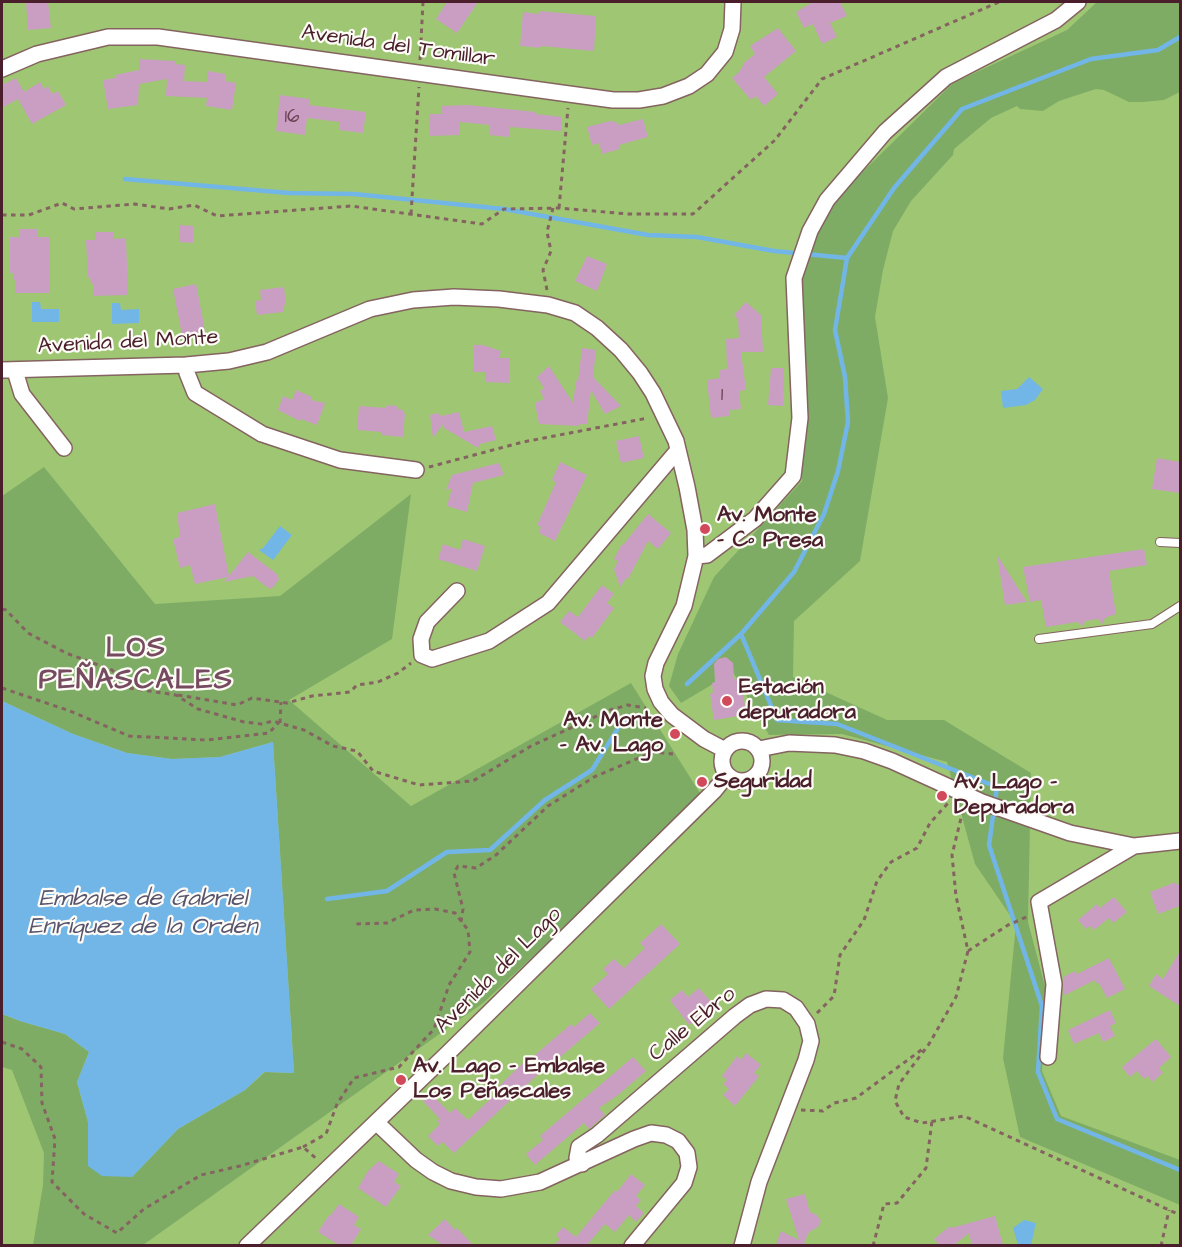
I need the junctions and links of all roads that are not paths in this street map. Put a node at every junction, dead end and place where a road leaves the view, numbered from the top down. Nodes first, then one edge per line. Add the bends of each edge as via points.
1 (733, 2) edge
2 (1078, 2) edge
3 (2, 69) edge
4 (186, 365) junction
5 (8, 371) edge
6 (64, 448) dead end
7 (678, 450) junction
8 (416, 470) road end
9 (1160, 542) dead end
10 (1180, 543) edge
11 (696, 556) junction
12 (457, 591) dead end
13 (1180, 606) edge
14 (1040, 639) dead end
15 (759, 749) junction
16 (725, 750) junction
17 (727, 775) junction
18 (1180, 841) edge
19 (1134, 846) junction
20 (1048, 1057) dead end
21 (377, 1123) junction
22 (597, 1135) junction
23 (579, 1146) junction
24 (597, 1157) junction
25 (582, 1164) junction
26 (540, 1182) junction
27 (247, 1245) edge
28 (632, 1245) edge
29 (742, 1245) edge

1 - 3 street, Avenida del Tomillar via 732,28 725,52 707,74 663,96 639,100 614,100 158,37 108,37 37,54
2 - 11 street via 1056,20 946,77 885,132 827,200 810,231 794,278 800,418 793,476 755,519 707,555
4 - 5 street, Avenida del Monte
4 - 7 street, Avenida del Monte via 267,352 370,309 412,300 499,299 557,308 574,313 597,328 621,350 640,373 664,415
4 - 8 street via 195,393 262,434 340,460
5 - 6 street, Avenida del Monte
7 - 11 street, Avenida del Monte via 693,519
7 - 12 street via 548,603 489,641 432,659 422,655 421,639 427,622
9 - 10 lane
11 - 16 street, Avenida del Monte via 684,606 656,663 655,689 672,715
13 - 14 lane via 1152,624
15 - 16 street via 746,741 730,744
15 - 17 street via 762,765 751,779 743,781
15 - 19 street via 789,743 855,749 892,761 1006,812 1070,833
16 - 17 street via 722,758
17 - 21 street, Avenida del Lago
18 - 19 street
19 - 20 street via 1040,902 1054,984
21 - 26 street via 416,1160 452,1181 501,1189
21 - 27 street, Avenida del Lago
22 - 23 street, Calle Ebro
22 - 24 street
22 - 29 street, Calle Ebro via 750,1005 766,999 783,1000 796,1008 807,1023 811,1041 759,1182
23 - 25 street via 577,1158
23 - 26 street, Calle Ebro
24 - 25 street
24 - 28 street via 651,1133 678,1141 687,1153 689,1167 684,1183
25 - 26 street

